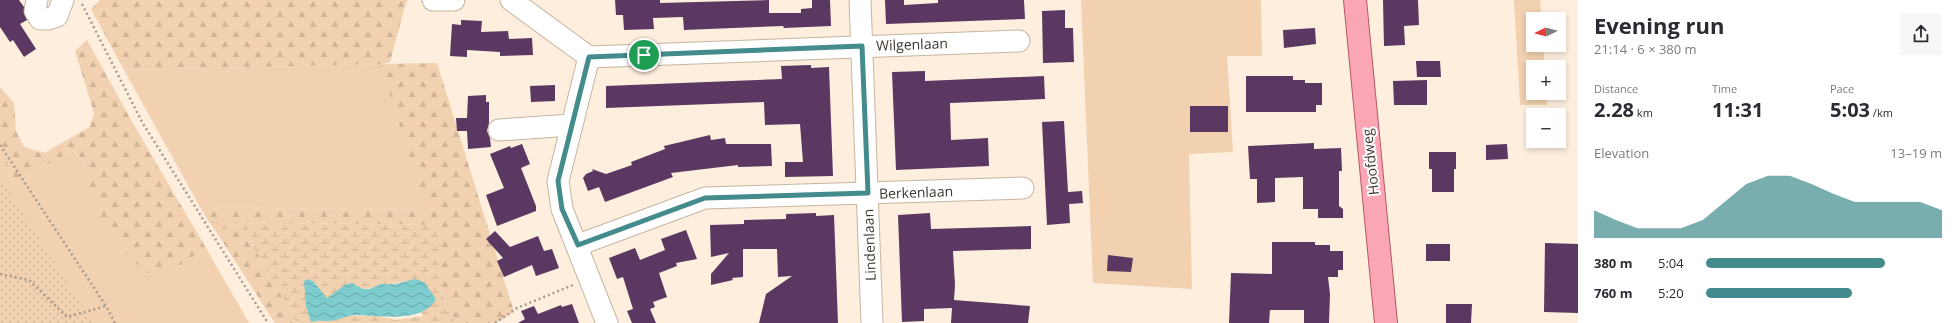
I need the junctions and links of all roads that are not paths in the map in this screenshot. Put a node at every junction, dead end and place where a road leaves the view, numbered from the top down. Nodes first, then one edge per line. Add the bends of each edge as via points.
1 (37, 0) edge
2 (63, 0) edge
3 (433, 0) edge
4 (454, 0) edge
5 (511, 0) edge
6 (860, 0) edge
7 (1355, 0) edge
8 (1019, 41) dead end
9 (862, 46) junction
10 (589, 57) junction
11 (571, 125) junction
12 (499, 130) dead end
13 (1023, 188) dead end
14 (868, 193) junction
15 (578, 245) junction
16 (607, 323) edge
17 (872, 323) edge
18 (1386, 323) edge

1 - 2 street via 35,11 40,19 57,16
3 - 4 street
5 - 10 street
6 - 9 street, Lindenlaan
7 - 18 main road, Hoofdweg
8 - 9 street, Wilgenlaan
9 - 10 street, Wilgenlaan
9 - 14 street, Lindenlaan
10 - 11 street
11 - 12 street
11 - 15 street via 558,181 562,209
13 - 14 street, Berkenlaan
14 - 15 street, Berkenlaan via 705,198
14 - 17 street, Lindenlaan
15 - 16 street

